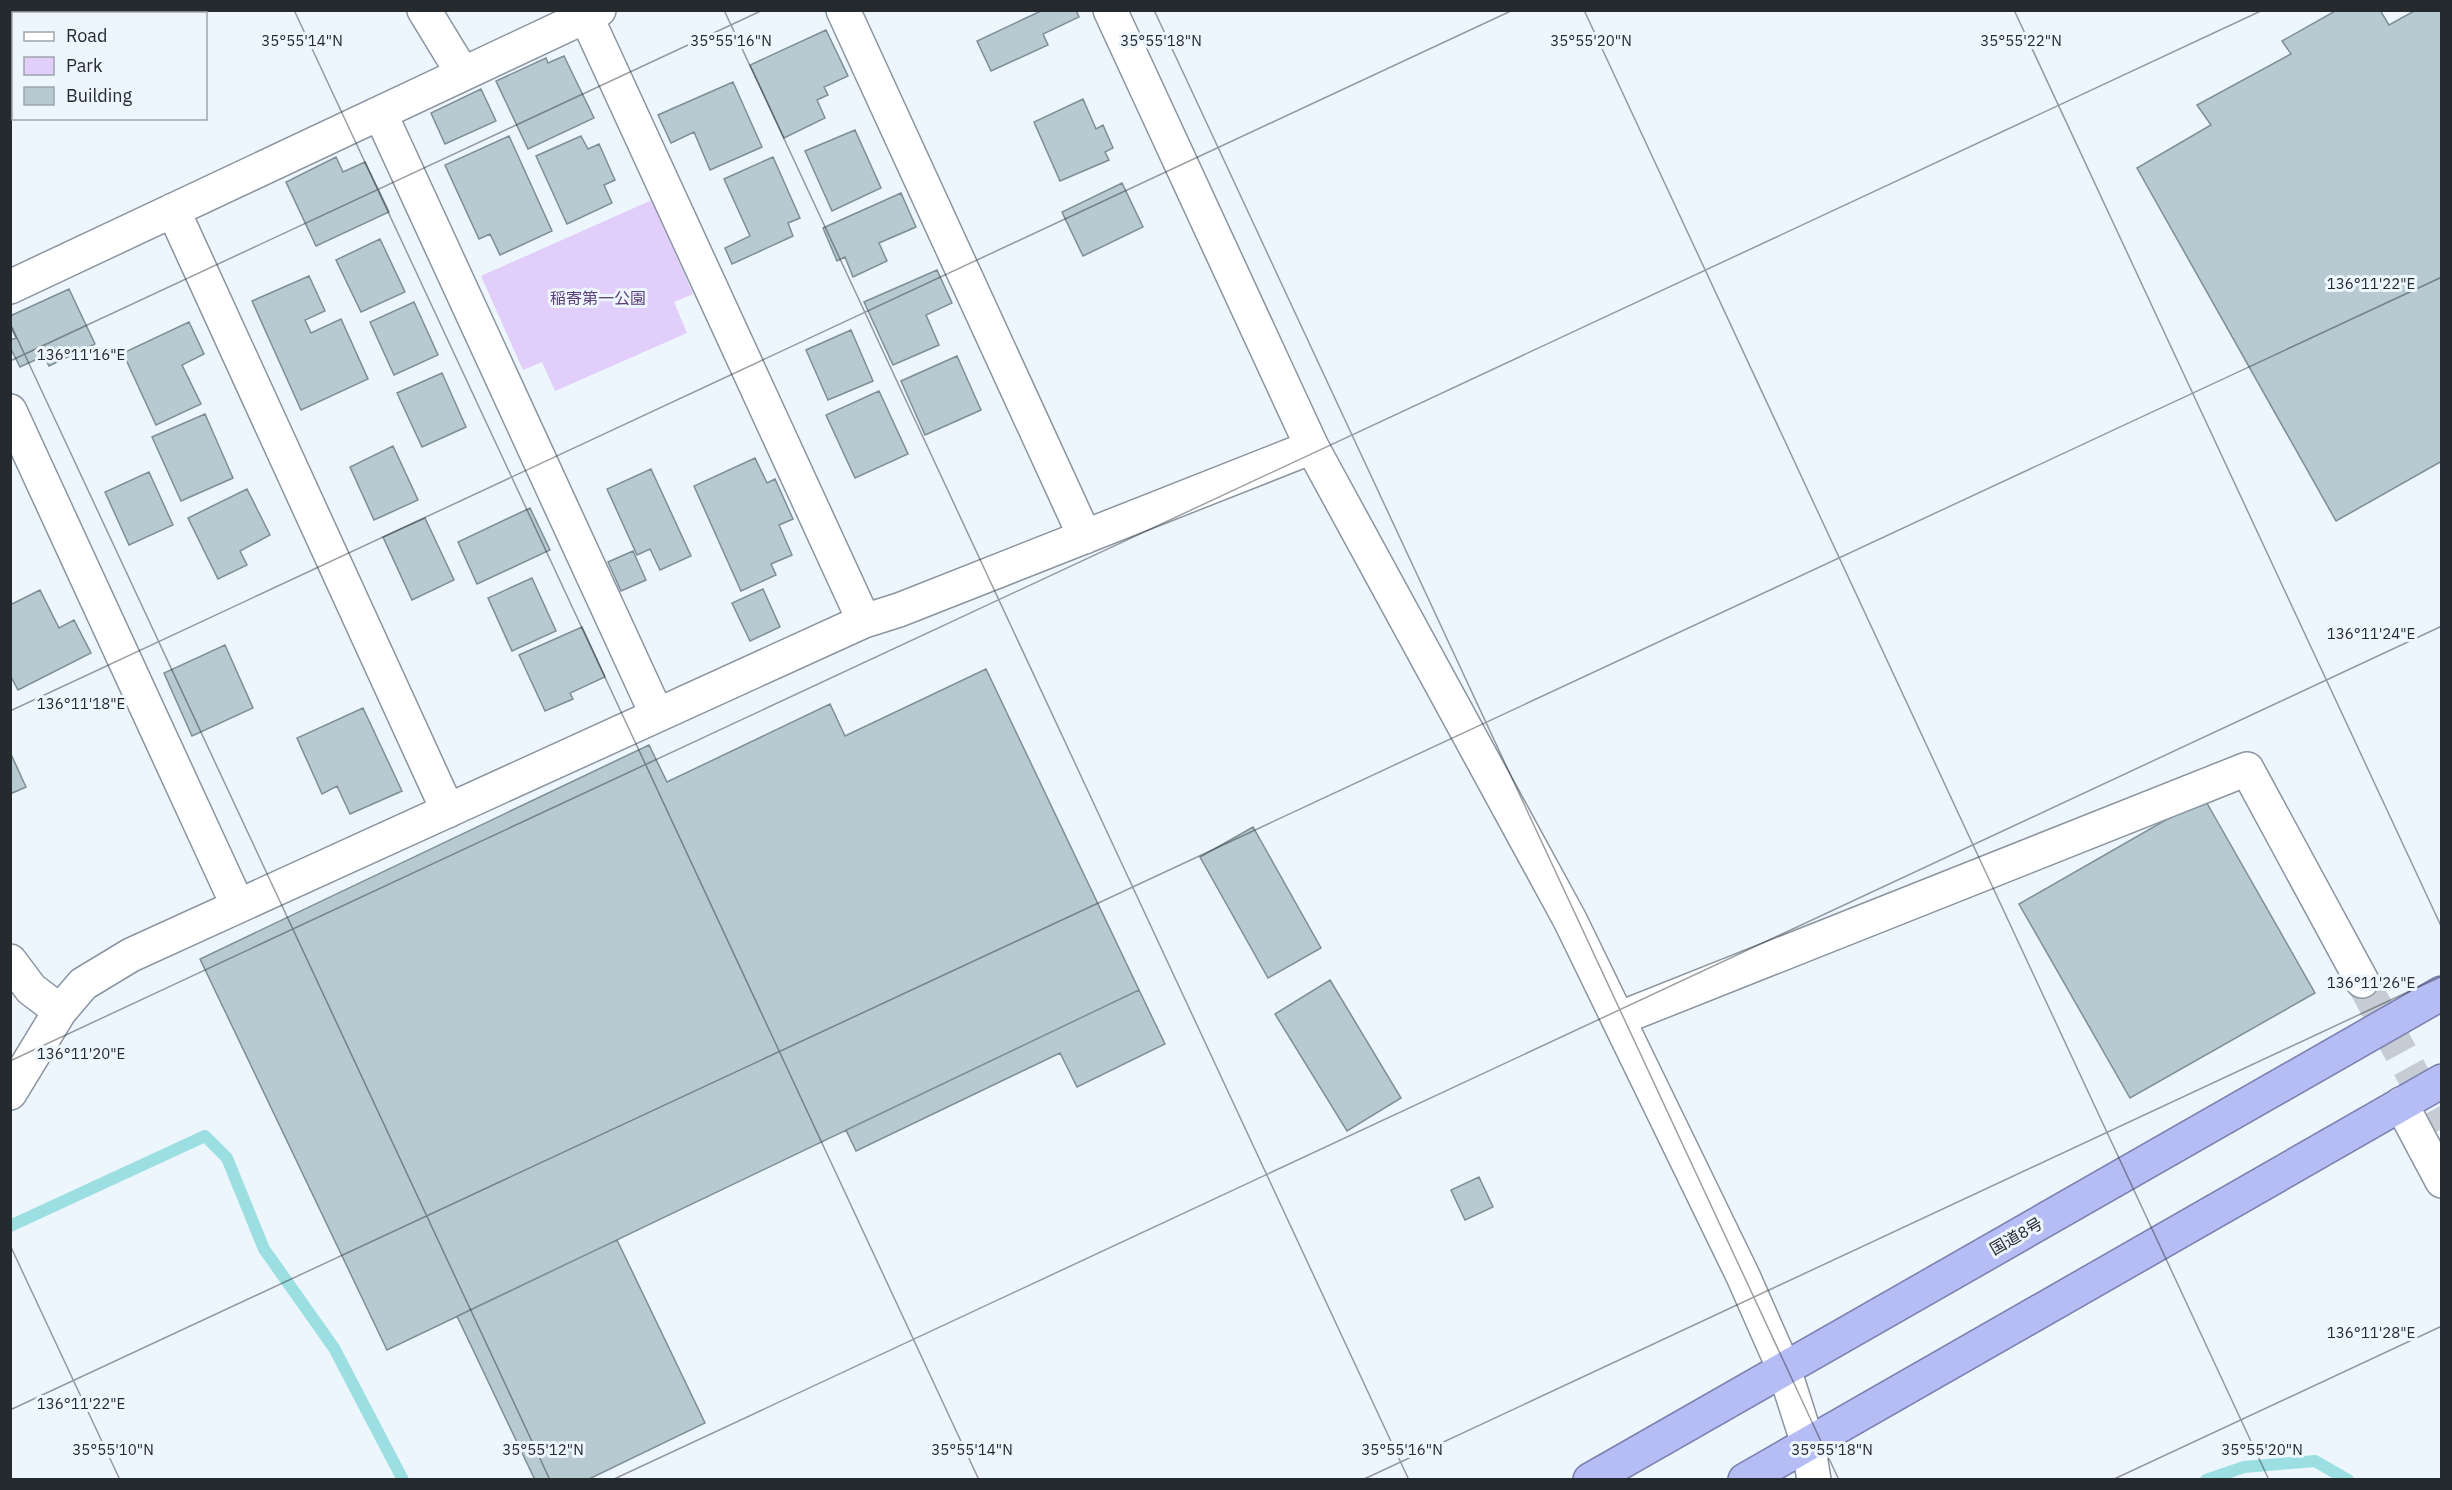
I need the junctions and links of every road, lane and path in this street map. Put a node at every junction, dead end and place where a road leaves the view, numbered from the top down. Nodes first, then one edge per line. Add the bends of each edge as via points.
1 (424, 10) edge
2 (843, 10) edge
3 (1110, 10) edge
4 (592, 13) edge
5 (463, 74) junction
6 (380, 113) junction
7 (173, 210) junction
8 (10, 287) edge
9 (10, 411) edge
10 (1312, 447) junction
11 (1085, 537) junction
12 (864, 621) junction
13 (657, 715) junction
14 (448, 811) junction
15 (238, 906) junction
16 (10, 961) edge
17 (2362, 981) tunnel mouth
18 (2442, 993) edge
19 (60, 1011) junction
20 (1618, 1018) junction
21 (2442, 1080) edge
22 (10, 1093) edge
23 (2401, 1104) junction
24 (2442, 1181) edge
25 (1784, 1369) junction
26 (1808, 1444) junction
27 (1590, 1479) edge
28 (1745, 1479) edge
29 (1814, 1479) edge

1 - 5 street
2 - 11 street
3 - 10 street
4 - 5 street
4 - 12 street
5 - 6 street
6 - 7 street
6 - 13 street
7 - 8 street
7 - 14 street
9 - 15 street
10 - 11 street
10 - 20 street via 1565,910
11 - 12 street
12 - 13 street
13 - 14 street
14 - 15 street
15 - 19 street via 131,955 83,984
16 - 19 street via 31,988
17 - 20 street via 2247,769
18 - 25 highway, 国道8号
19 - 22 street
20 - 25 street
21 - 23 highway
23 - 24 street
23 - 26 highway
25 - 26 street
25 - 27 highway, 国道8号
26 - 28 highway
26 - 29 street

